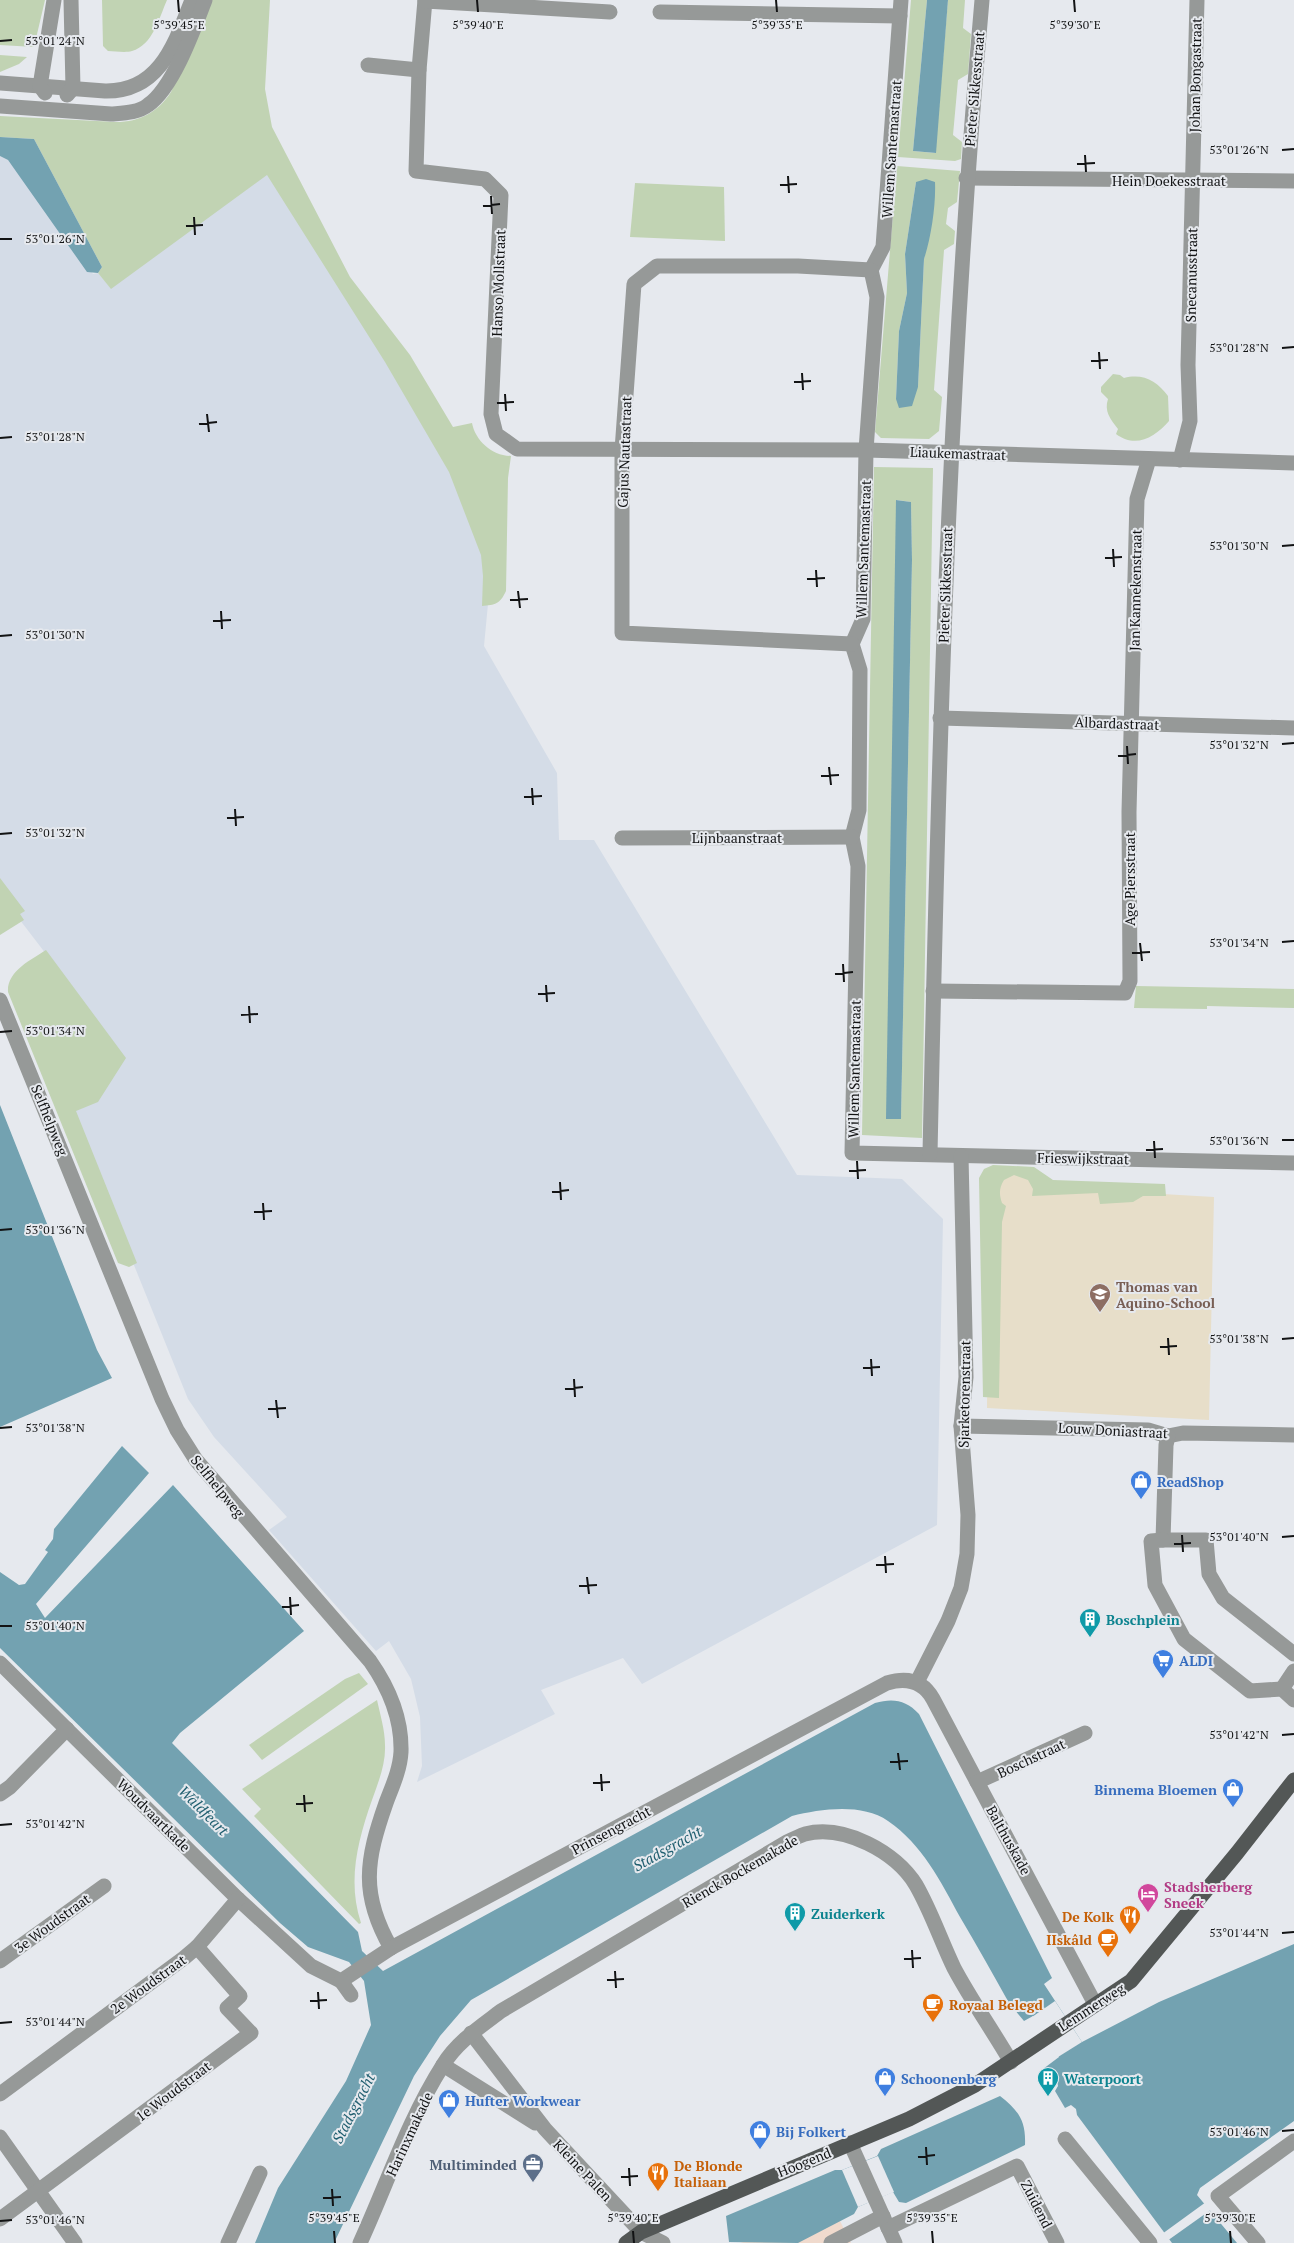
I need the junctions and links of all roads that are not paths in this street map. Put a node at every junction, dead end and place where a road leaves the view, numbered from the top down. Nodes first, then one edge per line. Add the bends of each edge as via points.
1 (54, 0) edge
2 (71, 0) edge
3 (192, 0) edge
4 (205, 0) edge
5 (901, 0) edge
6 (982, 0) edge
7 (1197, 0) edge
8 (425, 1) edge
9 (699, 6) edge
10 (730, 7) edge
11 (610, 12) dead end
12 (660, 12) dead end
13 (900, 16) junction
14 (368, 65) dead end
15 (419, 70) junction
16 (0, 83) edge
17 (40, 86) junction
18 (73, 88) junction
19 (0, 106) edge
20 (55, 109) junction
21 (966, 178) junction
22 (1193, 180) junction
23 (1294, 181) edge
24 (871, 270) junction
25 (622, 450) junction
26 (866, 450) junction
27 (950, 453) junction
28 (1149, 459) junction
29 (1180, 460) junction
30 (1294, 462) edge
31 (852, 644) junction
32 (940, 718) junction
33 (1132, 723) junction
34 (1294, 728) edge
35 (852, 837) junction
36 (622, 838) dead end
37 (933, 991) junction
38 (0, 1000) edge
39 (930, 1154) junction
40 (961, 1156) junction
41 (1294, 1163) edge
42 (961, 1426) junction
43 (1168, 1436) junction
44 (1294, 1436) edge
45 (1163, 1540) junction
46 (1294, 1654) edge
47 (0, 1663) edge
48 (1294, 1671) edge
49 (917, 1682) junction
50 (1282, 1690) junction
51 (1294, 1700) edge
52 (67, 1729) junction
53 (1084, 1733) dead end
54 (1294, 1780) edge
55 (977, 1782) junction
56 (0, 1794) edge
57 (104, 1886) dead end
58 (238, 1899) junction
59 (197, 1947) junction
60 (391, 1948) junction
61 (0, 1961) edge
62 (341, 1981) junction
63 (351, 1995) dead end
64 (1096, 2004) junction
65 (471, 2033) junction
66 (1011, 2062) junction
67 (443, 2065) junction
68 (0, 2094) edge
69 (544, 2129) junction
70 (0, 2137) edge
71 (1065, 2139) dead end
72 (1294, 2141) edge
73 (850, 2143) junction
74 (260, 2173) dead end
75 (37, 2192) junction
76 (0, 2219) edge
77 (886, 2222) junction
78 (641, 2232) junction
79 (1144, 2241) edge
80 (75, 2243) edge
81 (228, 2243) edge
82 (360, 2243) edge
83 (626, 2243) edge
84 (663, 2243) edge
85 (831, 2243) edge
86 (895, 2243) edge
87 (1057, 2243) edge
88 (1258, 2243) edge

1 - 17 street
2 - 18 street
3 - 18 street via 168,54 149,78 123,90
4 - 20 street via 166,86 147,106 110,114
5 - 13 street, Willem Santemastraat
6 - 21 street, Pieter Sikkesstraat
7 - 22 street, Johan Bongastraat
8 - 11 street, Hanso Mollstraat
8 - 15 street, Hanso Mollstraat
9 - 10 street
9 - 12 street
10 - 13 street
13 - 24 street, Willem Santemastraat via 883,247
14 - 15 street
15 - 25 street, Hanso Mollstraat via 416,172 485,179 501,195 492,414 496,434 517,449
16 - 17 street
17 - 18 street
17 - 20 street
18 - 20 street
19 - 20 street
21 - 22 street, Hein Doekesstraat
21 - 27 street, Pieter Sikkesstraat
22 - 23 street, Hein Doekesstraat
22 - 29 street, Snecanusstraat via 1188,365 1190,421
24 - 25 street, Gajus Nautastraat via 798,266 657,266 634,284
24 - 26 street, Willem Santemastraat via 877,296
25 - 26 street, Liaukemastraat
25 - 31 street, Gajus Nautastraat via 622,632
26 - 27 street, Liaukemastraat
26 - 31 street, Willem Santemastraat via 863,619
27 - 28 street, Liaukemastraat
27 - 32 street, Pieter Sikkesstraat
28 - 29 street, Liaukemastraat
28 - 33 street, Jan Kannekenstraat via 1137,499
29 - 30 street, Liaukemastraat
31 - 35 street, Willem Santemastraat via 860,670 859,810
32 - 33 street, Albardastraat
32 - 37 street, Pieter Sikkesstraat
33 - 34 street, Albardastraat
33 - 37 street, Age Piersstraat via 1130,982 1125,992
35 - 36 street, Lijnbaanstraat
35 - 39 street, Willem Santemastraat via 858,866 852,1153
37 - 39 street, Pieter Sikkesstraat
38 - 60 street, Selfhelpweg via 176,1430 196,1460 370,1661 395,1706 401,1753 372,1848 368,1885 376,1919
39 - 40 street, Willem Santemastraat
40 - 41 street, Frieswijkstraat
40 - 42 street, Sjarketorenstraat via 966,1377
42 - 43 street, Louw Doniastraat via 1148,1430
42 - 49 street, Sjarketorenstraat via 968,1515 962,1588
43 - 44 street, Louw Doniastraat via 1184,1433
43 - 45 street
45 - 46 street via 1206,1540 1209,1574 1223,1598
45 - 50 street via 1152,1541 1155,1585 1184,1638 1250,1691
47 - 52 street, Woudvaartkade
48 - 50 street
49 - 55 street, Balthuskade via 928,1690
49 - 60 street, Prinsengracht via 887,1683
50 - 51 street
52 - 56 street
52 - 58 street, Woudvaartkade
53 - 55 street, Boschstraat
54 - 64 main road, Lemmerweg via 1131,1981
55 - 64 street, Balthuskade
57 - 61 street, 3e Woudstraat
58 - 59 street, 2e Woudstraat
58 - 62 street, Woudvaartkade via 311,1966
59 - 68 street, 2e Woudstraat
59 - 75 street, 1e Woudstraat via 240,1996 228,2008 251,2033
60 - 62 street, Prinsengracht
62 - 63 street
64 - 66 main road, Lemmerweg
65 - 66 street, Rienck Bockemakade via 501,2011 787,1842 806,1834 832,1834 857,1839 878,1850 915,1884 955,1970
65 - 67 street, Harinxmakade
65 - 69 street, Kleine Palen
66 - 73 main road, Hoogend via 958,2094
67 - 69 street, Kleine Palen
67 - 82 street, Harinxmakade via 418,2112
69 - 78 street, Kleine Palen
70 - 75 street
71 - 79 street
72 - 88 street via 1218,2196
73 - 77 street
73 - 78 main road, Hoogend
74 - 81 street
75 - 76 street, 1e Woudstraat
75 - 80 street
77 - 85 street
77 - 86 street
77 - 87 street, Zuidend via 1017,2166
78 - 83 main road, Hoogend
78 - 84 street

